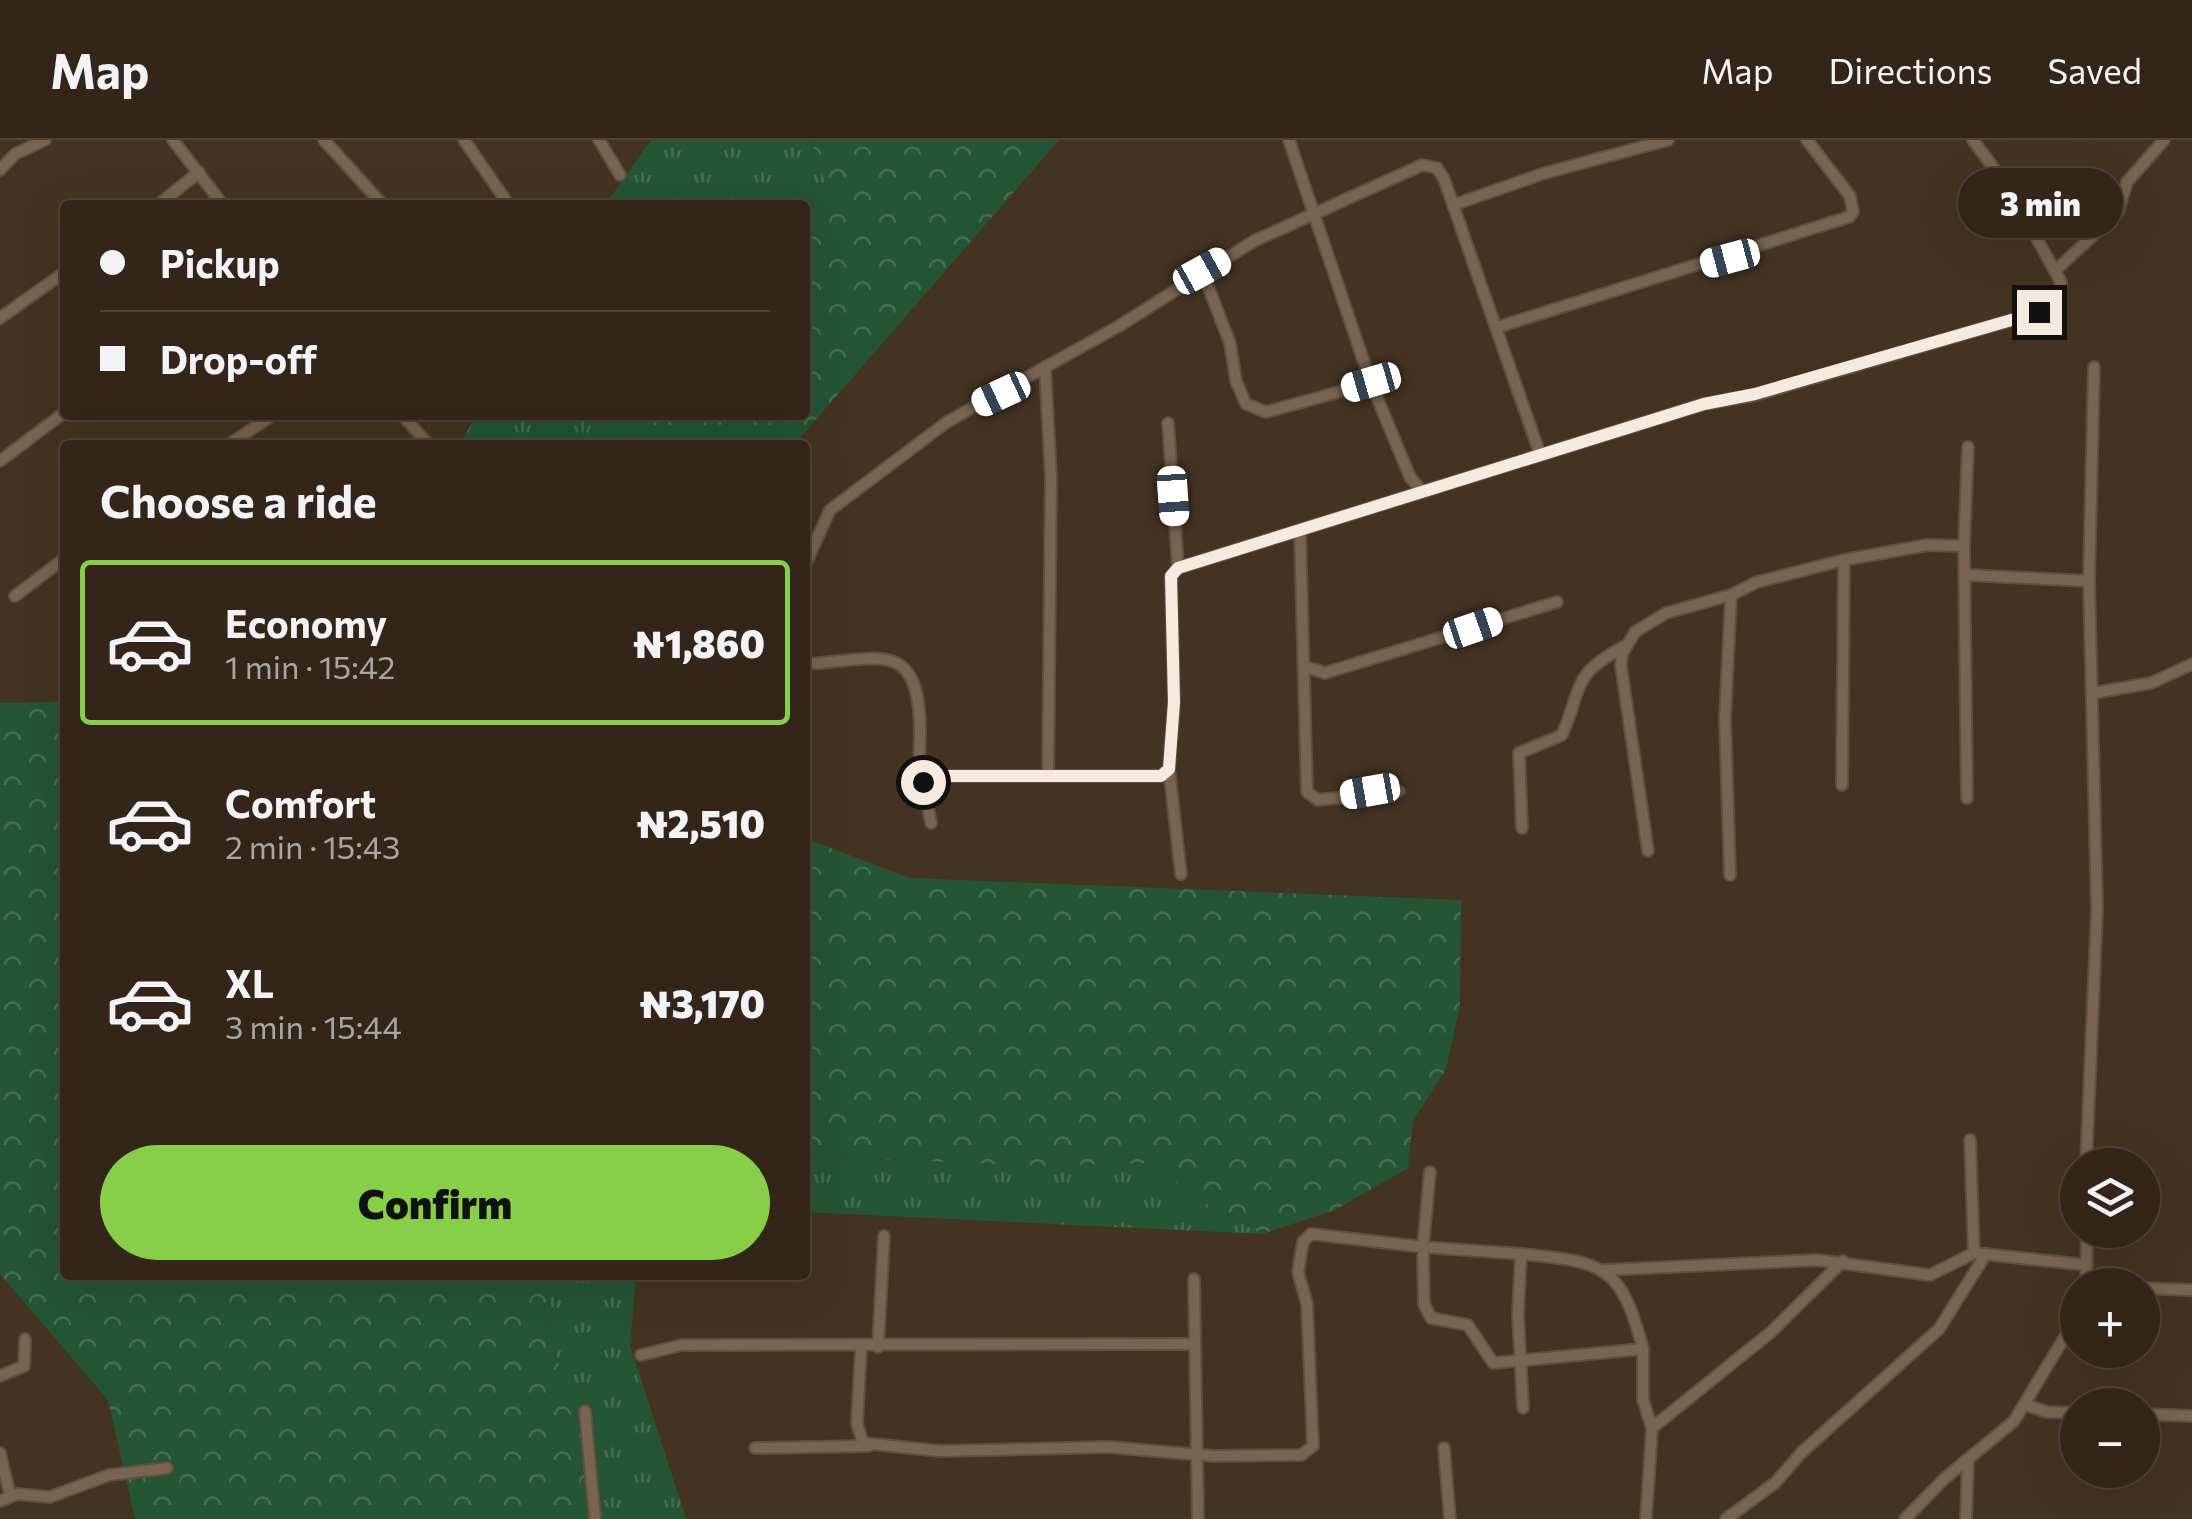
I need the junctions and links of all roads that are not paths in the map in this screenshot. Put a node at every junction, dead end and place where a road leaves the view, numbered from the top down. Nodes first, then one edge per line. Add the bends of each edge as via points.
1 (8, 140) edge
2 (45, 140) edge
3 (172, 140) edge
4 (324, 140) edge
5 (464, 140) edge
6 (599, 140) edge
7 (1290, 140) edge
8 (1668, 140) edge
9 (1808, 140) edge
10 (1973, 140) edge
11 (2164, 140) edge
12 (17, 152) junction
13 (0, 170) edge
14 (199, 172) junction
15 (620, 175) dead end
16 (164, 200) edge
17 (219, 200) edge
18 (378, 200) edge
19 (506, 200) edge
20 (1453, 205) junction
21 (1313, 212) junction
22 (2056, 270) junction
23 (1202, 271) junction
24 (60, 276) edge
25 (0, 318) edge
26 (1498, 327) junction
27 (1045, 367) junction
28 (2094, 367) dead end
29 (1371, 382) junction
30 (60, 416) edge
31 (266, 420) edge
32 (406, 420) edge
33 (1168, 424) dead end
34 (236, 440) edge
35 (424, 440) edge
36 (1968, 447) dead end
37 (1540, 454) junction
38 (0, 461) edge
39 (1422, 492) junction
40 (1300, 533) junction
41 (1964, 546) junction
42 (810, 554) edge
43 (1844, 560) junction
44 (60, 562) edge
45 (1178, 568) junction
46 (1966, 575) junction
47 (2089, 581) junction
48 (15, 596) dead end
49 (1731, 596) junction
50 (1557, 602) dead end
51 (1626, 646) junction
52 (810, 664) edge
53 (2192, 664) edge
54 (1304, 666) junction
55 (2093, 693) junction
56 (1169, 769) junction
57 (1048, 774) junction
58 (928, 776) junction
59 (1842, 785) dead end
60 (1399, 790) dead end
61 (1966, 798) dead end
62 (931, 823) dead end
63 (1522, 828) dead end
64 (1648, 851) dead end
65 (1181, 874) dead end
66 (1730, 875) dead end
67 (1970, 1140) dead end
68 (2087, 1148) edge
69 (1430, 1172) dead end
70 (884, 1236) dead end
71 (1424, 1247) junction
72 (2087, 1248) edge
73 (1521, 1254) junction
74 (1980, 1254) junction
75 (1844, 1261) junction
76 (2087, 1264) junction
77 (2087, 1268) edge
78 (1604, 1270) junction
79 (1194, 1279) dead end
80 (2160, 1289) edge
81 (2192, 1290) edge
82 (25, 1338) dead end
83 (1193, 1344) junction
84 (878, 1346) junction
85 (2060, 1346) edge
86 (861, 1348) junction
87 (1643, 1349) junction
88 (641, 1355) dead end
89 (1522, 1361) junction
90 (0, 1376) edge
91 (2026, 1405) junction
92 (1523, 1408) dead end
93 (585, 1412) dead end
94 (2060, 1412) edge
95 (2160, 1415) edge
96 (2192, 1416) edge
97 (1652, 1428) junction
98 (878, 1446) junction
99 (755, 1448) dead end
100 (1444, 1448) dead end
101 (0, 1453) edge
102 (1195, 1453) junction
103 (1968, 1462) junction
104 (167, 1468) dead end
105 (5, 1498) edge
106 (594, 1519) edge
107 (1198, 1519) edge
108 (1450, 1519) edge
109 (1646, 1519) edge
110 (1726, 1519) edge
111 (1905, 1519) edge
112 (1966, 1519) edge

1 - 12 street
2 - 12 street
3 - 14 street
4 - 18 street
5 - 19 street
6 - 15 street
7 - 21 street
8 - 20 street
9 - 26 street via 1850,196 1849,218
10 - 22 street
11 - 22 street via 2127,182 2118,212
12 - 13 street
14 - 16 street
14 - 17 street
20 - 21 street via 1430,164
20 - 26 street
21 - 23 street
21 - 29 street
22 - 37 street via 2058,295 2028,317
23 - 27 street
23 - 29 street via 1230,344 1236,381 1254,410
24 - 25 street
26 - 37 street
27 - 42 street via 947,422 830,510
27 - 57 street
28 - 47 street
29 - 39 street
30 - 38 street
31 - 34 street
32 - 35 street
33 - 45 street
36 - 41 street
37 - 39 street
39 - 40 street
40 - 45 street
40 - 54 street
41 - 43 street via 1926,545
41 - 46 street
43 - 49 street via 1757,582
43 - 59 street
44 - 48 street
45 - 56 street via 1171,576
46 - 47 street
46 - 61 street
47 - 55 street
49 - 51 street via 1666,613 1635,632
49 - 66 street
50 - 54 street via 1325,673
51 - 63 street via 1585,674 1562,736 1519,753
51 - 64 street via 1621,666
52 - 58 street via 875,658 908,669 916,686 919,760
53 - 55 street via 2151,683
54 - 60 street via 1306,792 1318,800
55 - 68 street via 2097,910
56 - 57 street via 1161,776
56 - 65 street
57 - 58 street
58 - 62 street via 923,782
67 - 74 street via 1968,1198
69 - 71 street
70 - 84 street
71 - 73 street
71 - 89 street via 1424,1304 1432,1318 1468,1325 1493,1363
71 - 102 street via 1311,1234 1298,1272 1307,1304 1314,1425 1309,1452
72 - 76 street
73 - 78 street
73 - 89 street
74 - 75 street via 1930,1275
74 - 76 street
74 - 110 street via 1940,1329 1775,1483
75 - 78 street
75 - 97 street via 1771,1332
76 - 77 street
78 - 87 street via 1632,1305
79 - 83 street
80 - 81 street
82 - 90 street via 28,1360
83 - 84 street
83 - 102 street
84 - 86 street
85 - 91 street
86 - 88 street via 682,1345
86 - 98 street via 858,1439
87 - 89 street
87 - 97 street via 1643,1400
89 - 92 street
91 - 94 street
91 - 103 street
93 - 106 street
95 - 96 street
97 - 109 street
98 - 99 street
98 - 102 street
100 - 108 street
101 - 105 street
102 - 107 street
103 - 111 street
103 - 112 street
104 - 105 street via 109,1475 50,1497

